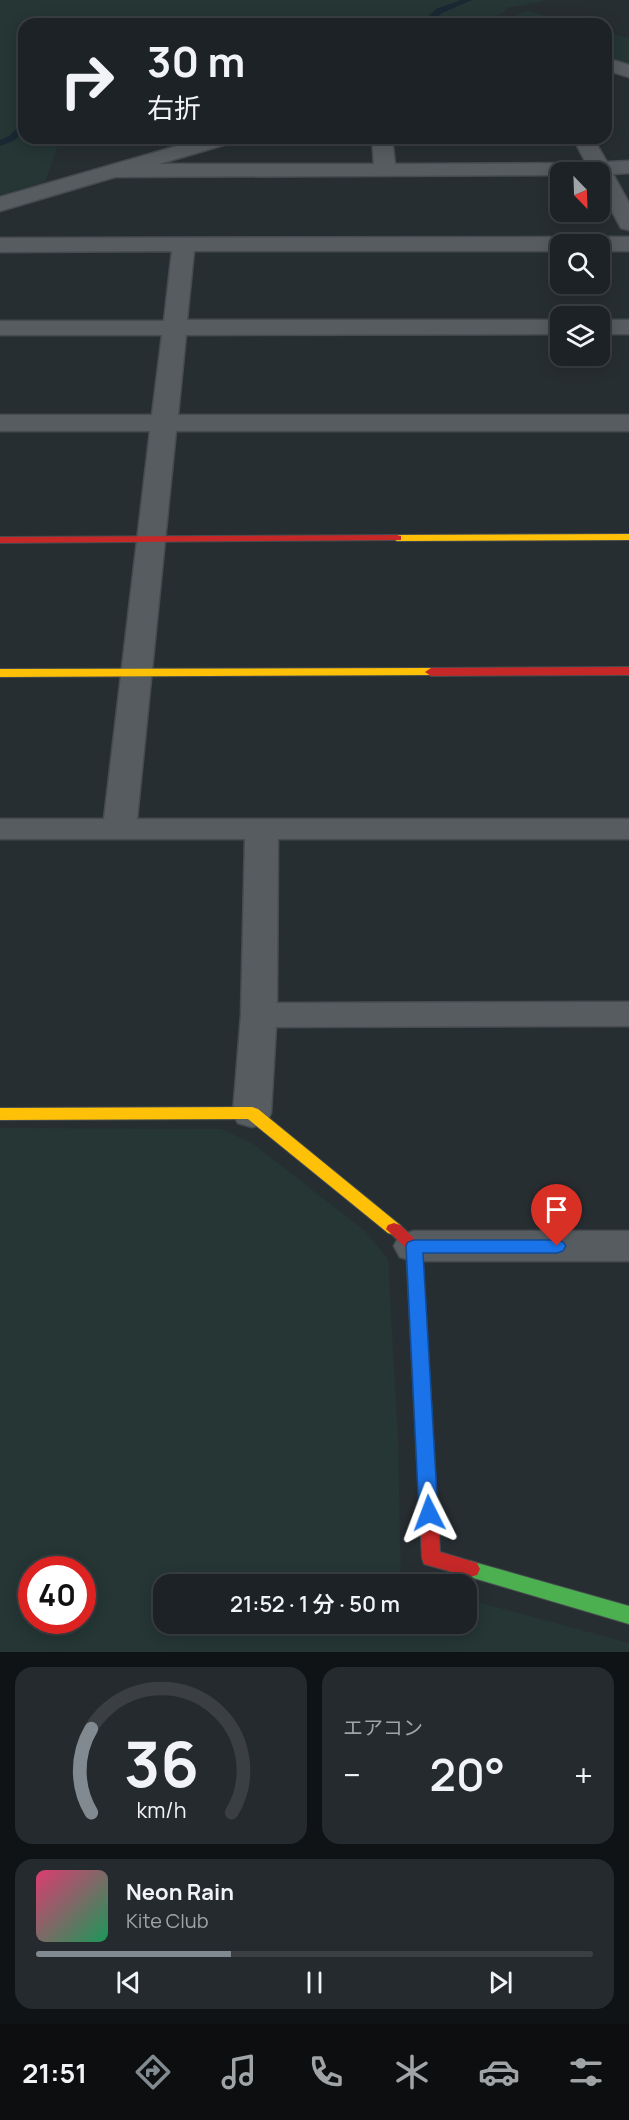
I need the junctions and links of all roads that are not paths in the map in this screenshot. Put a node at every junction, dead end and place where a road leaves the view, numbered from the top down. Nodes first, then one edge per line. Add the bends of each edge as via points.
1 (612, 66) edge
2 (629, 71) edge
3 (207, 144) edge
4 (383, 144) edge
5 (586, 144) edge
6 (596, 162) edge
7 (629, 167) edge
8 (385, 169) junction
9 (610, 169) edge
10 (550, 170) edge
11 (115, 171) junction
12 (610, 187) edge
13 (0, 204) edge
14 (629, 223) edge
15 (0, 244) edge
16 (184, 244) junction
17 (629, 244) edge
18 (550, 327) edge
19 (610, 327) edge
20 (629, 327) edge
21 (0, 328) edge
22 (175, 328) junction
23 (0, 423) edge
24 (164, 423) junction
25 (629, 423) edge
26 (629, 537) edge
27 (0, 540) edge
28 (152, 540) junction
29 (629, 671) edge
30 (0, 673) edge
31 (137, 673) junction
32 (0, 829) edge
33 (119, 829) junction
34 (262, 829) junction
35 (629, 829) edge
36 (629, 1014) edge
37 (259, 1015) junction
38 (252, 1113) junction
39 (0, 1114) edge
40 (414, 1246) junction
41 (629, 1246) edge
42 (629, 1615) edge

1 - 2 street
3 - 11 street
4 - 8 street
5 - 6 street
7 - 9 street
8 - 10 street
8 - 11 street
11 - 13 street
12 - 14 street
15 - 16 street
16 - 17 street
16 - 22 street
18 - 22 street
19 - 20 street
21 - 22 street
22 - 24 street
23 - 24 street
24 - 25 street
24 - 28 street
26 - 28 street
27 - 28 street
28 - 31 street
29 - 31 street
30 - 31 street
31 - 33 street
32 - 33 street
33 - 34 street
34 - 35 street
34 - 37 street
36 - 37 street
37 - 38 street
38 - 39 street
38 - 40 street
40 - 41 street
40 - 42 street via 431,1558

